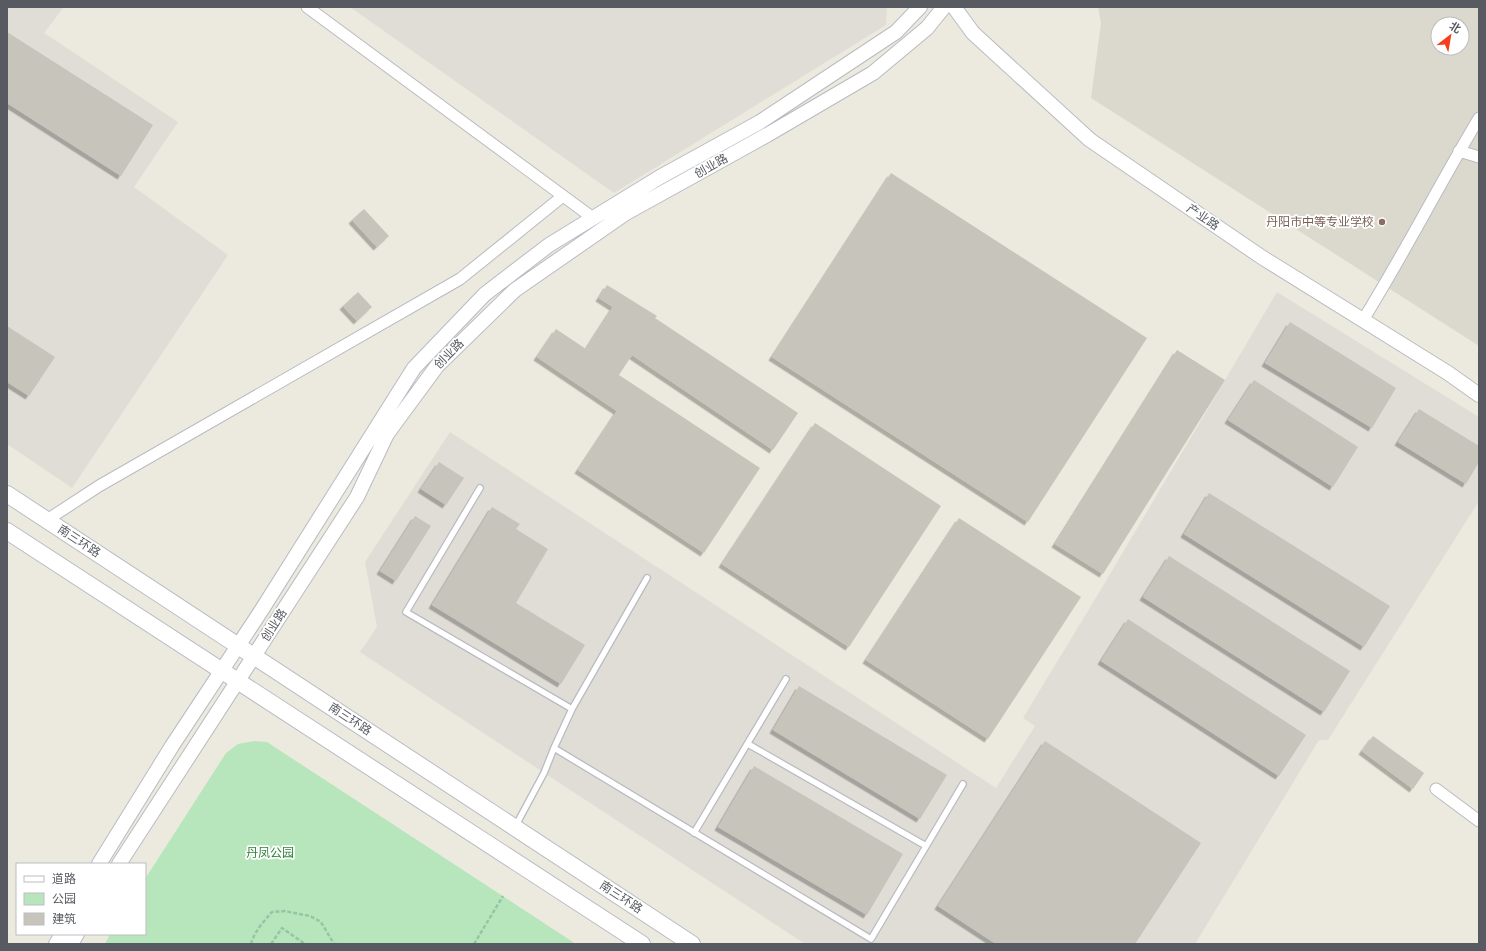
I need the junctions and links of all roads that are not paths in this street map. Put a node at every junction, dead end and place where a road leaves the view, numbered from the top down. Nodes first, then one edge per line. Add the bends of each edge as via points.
1 (307, 7) edge
2 (920, 7) edge
3 (944, 7) edge
4 (954, 7) edge
5 (1479, 118) edge
6 (1459, 151) junction
7 (1479, 157) edge
8 (563, 196) junction
9 (593, 218) junction
10 (1362, 320) junction
11 (1479, 395) edge
12 (480, 488) dead end
13 (7, 494) edge
14 (47, 520) junction
15 (7, 531) edge
16 (647, 578) dead end
17 (238, 646) junction
18 (254, 656) junction
19 (222, 671) junction
20 (786, 679) dead end
21 (238, 681) junction
22 (572, 708) junction
23 (748, 744) junction
24 (554, 748) junction
25 (962, 784) dead end
26 (1436, 789) dead end
27 (1479, 821) edge
28 (515, 828) junction
29 (694, 833) junction
30 (926, 846) junction
31 (100, 863) edge
32 (120, 863) edge
33 (61, 935) edge
34 (76, 935) edge
35 (56, 944) edge
36 (71, 944) edge
37 (642, 944) edge
38 (692, 944) edge

1 - 8 street
2 - 9 street, 创业路 via 896,32 760,122 660,177
3 - 18 street, 创业路 via 927,28 873,73 767,135 626,212 515,290 437,366 387,434 357,497
4 - 10 street, 产业路 via 973,33 1090,140 1263,258
5 - 6 street
6 - 7 street
6 - 10 street
8 - 9 street
8 - 14 street via 460,279 99,486
9 - 17 street, 创业路 via 549,245 485,294 414,368
10 - 11 street, 产业路
12 - 22 lane via 406,612
13 - 14 main road, 南三环路
14 - 17 main road, 南三环路
15 - 19 main road
16 - 22 lane
17 - 18 main road, 南三环路
17 - 19 street, 创业路
18 - 21 street, 创业路
18 - 28 main road, 南三环路
19 - 21 main road
19 - 31 street, 创业路
20 - 23 lane
21 - 32 street, 创业路
21 - 37 main road
22 - 24 lane
23 - 29 lane
23 - 30 lane
24 - 28 lane
24 - 29 lane
25 - 30 lane
26 - 27 street
28 - 38 main road, 南三环路
29 - 30 lane via 871,939
33 - 35 street
34 - 36 street

